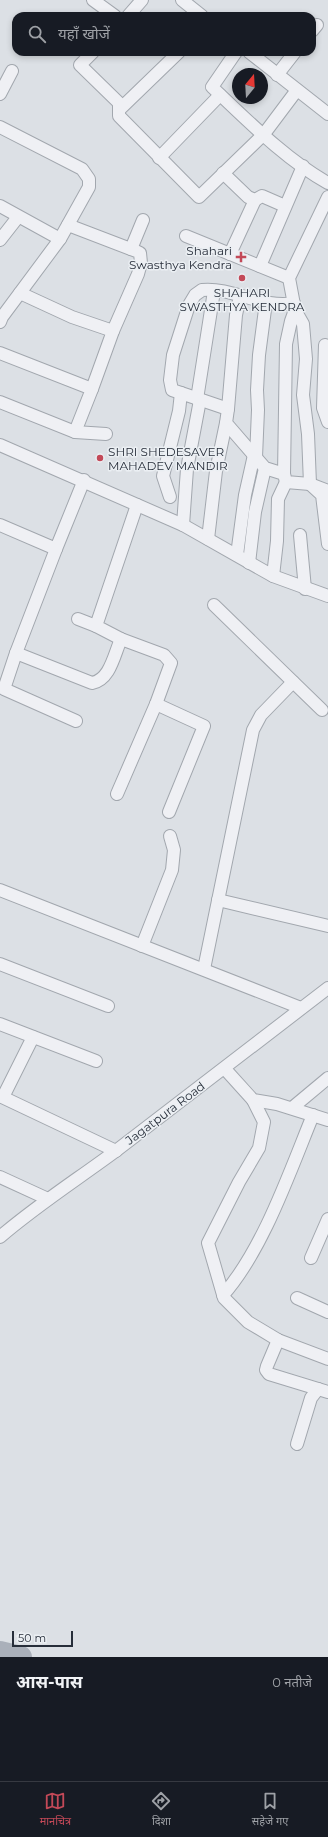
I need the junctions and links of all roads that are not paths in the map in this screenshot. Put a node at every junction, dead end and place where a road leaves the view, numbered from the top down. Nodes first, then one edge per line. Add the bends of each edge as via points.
1 (93, 0) edge
2 (142, 0) edge
3 (182, 0) edge
4 (110, 12) edge
5 (132, 12) edge
6 (197, 12) edge
7 (89, 56) edge
8 (175, 56) edge
9 (233, 56) edge
10 (254, 56) edge
11 (292, 56) edge
12 (12, 72) dead end
13 (277, 75) junction
14 (297, 90) junction
15 (0, 94) edge
16 (220, 95) junction
17 (326, 108) edge
18 (119, 110) junction
19 (0, 127) edge
20 (264, 134) junction
21 (159, 158) junction
22 (303, 166) junction
23 (223, 173) junction
24 (328, 183) edge
25 (328, 197) edge
26 (255, 200) junction
27 (0, 206) edge
28 (285, 206) junction
29 (18, 217) junction
30 (143, 220) dead end
31 (68, 225) junction
32 (186, 236) dead end
33 (60, 239) junction
34 (0, 240) edge
35 (131, 249) junction
36 (230, 254) junction
37 (260, 266) junction
38 (289, 278) junction
39 (214, 291) junction
40 (20, 293) junction
41 (240, 296) junction
42 (266, 302) junction
43 (295, 306) junction
44 (1, 318) edge
45 (113, 331) junction
46 (304, 340) junction
47 (327, 346) edge
48 (0, 353) edge
49 (92, 389) junction
50 (182, 393) junction
51 (326, 393) edge
52 (199, 399) junction
53 (0, 402) edge
54 (228, 409) junction
55 (328, 422) edge
56 (226, 423) junction
57 (75, 432) junction
58 (106, 434) dead end
59 (0, 445) edge
60 (255, 456) junction
61 (266, 468) junction
62 (285, 478) junction
63 (84, 480) junction
64 (310, 484) junction
65 (328, 491) edge
66 (170, 497) dead end
67 (142, 507) junction
68 (179, 523) junction
69 (0, 525) edge
70 (300, 534) dead end
71 (208, 539) junction
72 (328, 544) edge
73 (56, 549) junction
74 (236, 555) junction
75 (249, 562) junction
76 (273, 576) junction
77 (305, 589) junction
78 (328, 596) edge
79 (214, 605) dead end
80 (78, 619) dead end
81 (96, 626) junction
82 (121, 639) junction
83 (16, 653) junction
84 (292, 682) junction
85 (2, 689) edge
86 (156, 704) junction
87 (322, 710) dead end
88 (76, 721) dead end
89 (117, 794) dead end
90 (169, 812) dead end
91 (170, 836) dead end
92 (0, 890) edge
93 (218, 900) junction
94 (328, 926) edge
95 (142, 946) junction
96 (0, 964) edge
97 (204, 969) junction
98 (328, 988) edge
99 (108, 1006) dead end
100 (302, 1008) junction
101 (0, 1024) edge
102 (32, 1037) junction
103 (96, 1061) dead end
104 (225, 1069) junction
105 (328, 1078) edge
106 (1, 1097) edge
107 (253, 1100) junction
108 (292, 1108) junction
109 (313, 1115) junction
110 (328, 1120) edge
111 (116, 1151) junction
112 (0, 1177) edge
113 (48, 1199) junction
114 (328, 1219) edge
115 (0, 1237) edge
116 (311, 1258) dead end
117 (223, 1295) junction
118 (297, 1298) dead end
119 (328, 1312) edge
120 (278, 1340) junction
121 (328, 1359) edge
122 (323, 1391) edge
123 (297, 1444) dead end

1 - 4 street
2 - 5 street
3 - 6 street
7 - 18 street via 80,65 118,103
8 - 18 street
9 - 16 street via 212,87
10 - 13 street
11 - 13 street
12 - 15 street
13 - 14 street
14 - 17 street
14 - 20 street
16 - 20 street
16 - 21 street
18 - 21 street via 119,116
19 - 31 street via 82,169 89,179 89,187
20 - 22 street
20 - 23 street
21 - 23 street via 199,197
22 - 24 street
22 - 28 street
23 - 26 street via 248,197
25 - 38 street
26 - 28 street via 262,196
26 - 36 street
27 - 29 street
28 - 37 street
29 - 33 street
29 - 34 street
30 - 35 street
31 - 33 street
31 - 35 street
32 - 36 street
33 - 40 street
35 - 45 street via 140,253 141,263
36 - 37 street
37 - 38 street
38 - 43 street
39 - 41 street
39 - 50 street via 202,290 195,295 189,305 173,354 170,380 172,390
39 - 52 street
40 - 44 street
40 - 45 street via 72,317
41 - 42 street
41 - 54 street
42 - 43 street
42 - 60 street via 258,355
43 - 46 street via 303,324
43 - 62 street via 286,344
45 - 49 street
46 - 47 street
46 - 64 street via 306,359 303,395
47 - 51 street
48 - 49 street
49 - 57 street
50 - 52 street
50 - 66 street via 163,476
51 - 55 street via 323,408
52 - 54 street
52 - 68 street
53 - 57 street
54 - 56 street
56 - 60 street
56 - 71 street via 216,471
57 - 58 street
59 - 63 street
60 - 61 street
60 - 74 street via 245,495
61 - 62 street
61 - 75 street via 255,512
62 - 64 street
62 - 76 street via 278,499 278,541
63 - 67 street
63 - 73 street
64 - 65 street
64 - 72 street via 322,495
67 - 68 street
67 - 81 street
68 - 71 street
69 - 73 street
70 - 77 street
71 - 74 street
73 - 83 street
74 - 75 street
75 - 76 street
76 - 77 street
77 - 78 street
79 - 84 street
80 - 81 street
81 - 82 street
82 - 83 street via 100,682 92,683
82 - 86 street via 164,655 171,663
83 - 85 street
84 - 87 street
84 - 93 street via 261,715 253,730
85 - 88 street
86 - 89 street
86 - 90 street via 204,726
91 - 95 street via 174,850 172,870
92 - 95 street
93 - 94 street
93 - 97 street
95 - 97 street
96 - 99 street
97 - 100 street
98 - 100 street, Jagatpura Road
100 - 104 street, Jagatpura Road
101 - 102 street
102 - 103 street
102 - 106 street
104 - 107 street
104 - 111 street, Jagatpura Road
105 - 108 street
106 - 111 street
107 - 108 street
107 - 117 street via 264,1122 259,1148 208,1243
108 - 109 street
109 - 110 street
109 - 117 street via 274,1210 234,1282
111 - 113 street, Jagatpura Road
112 - 113 street
113 - 115 street, Jagatpura Road
114 - 116 street
117 - 120 street via 248,1322
118 - 119 street
120 - 121 street
120 - 122 street via 267,1366 269,1374
122 - 123 street via 312,1398

